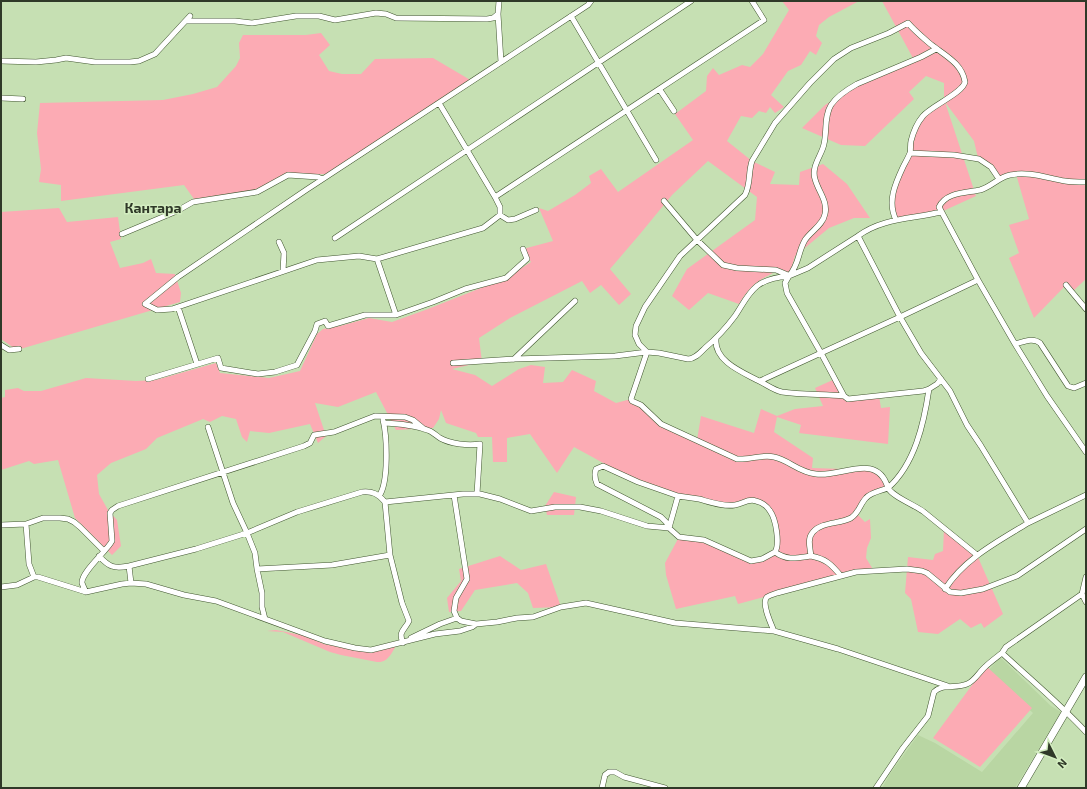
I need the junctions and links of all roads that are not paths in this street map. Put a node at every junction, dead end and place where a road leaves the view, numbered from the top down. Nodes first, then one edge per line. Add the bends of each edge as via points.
1 (499, 1) edge
2 (591, 1) edge
3 (691, 1) edge
4 (752, 1) edge
5 (498, 14) junction
6 (571, 16) junction
7 (936, 49) junction
8 (1, 61) edge
9 (501, 62) junction
10 (598, 63) junction
11 (660, 90) junction
12 (1, 98) edge
13 (23, 99) dead end
14 (439, 102) junction
15 (626, 111) junction
16 (674, 111) dead end
17 (466, 150) junction
18 (910, 153) junction
19 (656, 160) dead end
20 (322, 179) junction
21 (999, 179) junction
22 (1086, 182) edge
23 (495, 197) junction
24 (664, 201) dead end
25 (536, 210) dead end
26 (941, 212) junction
27 (500, 215) junction
28 (896, 220) junction
29 (122, 234) dead end
30 (858, 236) junction
31 (335, 238) dead end
32 (697, 240) junction
33 (279, 242) dead end
34 (523, 249) dead end
35 (377, 259) junction
36 (283, 271) junction
37 (789, 276) junction
38 (978, 280) junction
39 (1066, 285) dead end
40 (575, 301) dead end
41 (178, 307) junction
42 (1086, 309) edge
43 (396, 315) junction
44 (900, 317) junction
45 (716, 339) junction
46 (1015, 344) junction
47 (1, 345) edge
48 (19, 348) dead end
49 (647, 352) junction
50 (821, 353) junction
51 (514, 359) junction
52 (453, 363) dead end
53 (197, 364) junction
54 (148, 379) dead end
55 (941, 379) junction
56 (760, 381) junction
57 (1086, 383) edge
58 (929, 389) junction
59 (844, 396) junction
60 (375, 416) junction
61 (384, 422) junction
62 (208, 427) dead end
63 (424, 429) junction
64 (1086, 452) edge
65 (223, 472) junction
66 (888, 488) junction
67 (477, 494) junction
68 (454, 495) junction
69 (1086, 495) edge
70 (379, 496) junction
71 (678, 496) junction
72 (385, 502) junction
73 (1028, 523) junction
74 (26, 524) junction
75 (1, 525) edge
76 (669, 528) junction
77 (1086, 529) edge
78 (247, 533) junction
79 (104, 552) junction
80 (775, 552) junction
81 (390, 555) junction
82 (977, 555) junction
83 (99, 556) junction
84 (811, 556) junction
85 (129, 566) junction
86 (257, 569) junction
87 (841, 576) junction
88 (34, 577) junction
89 (1086, 577) edge
90 (131, 583) junction
91 (1, 587) edge
92 (945, 589) junction
93 (86, 592) junction
94 (1082, 594) junction
95 (1086, 602) edge
96 (457, 618) junction
97 (265, 619) junction
98 (476, 624) junction
99 (774, 631) junction
100 (410, 640) junction
101 (403, 643) junction
102 (1002, 653) junction
103 (1086, 677) edge
104 (948, 686) junction
105 (1066, 711) junction
106 (1086, 732) edge
107 (602, 788) edge
108 (665, 788) edge
109 (876, 788) edge
110 (1021, 788) edge

1 - 5 street
2 - 6 street
3 - 10 street
4 - 11 street via 764,20
5 - 8 street via 487,19 396,18 376,13 336,20 319,16 296,16 252,23 188,19 155,54 139,61 95,62 66,58 36,62
5 - 9 street
6 - 9 street
6 - 10 street
7 - 18 street via 959,67 964,78 964,86 924,115 915,130
7 - 32 street via 908,22 889,33 851,48 834,59 769,131 752,161 750,182 745,194
7 - 37 street via 857,84 831,105 824,145 814,172 826,213 805,240 797,266
9 - 14 street
10 - 15 street
10 - 17 street
11 - 15 street
11 - 16 street
12 - 13 street
14 - 17 street
14 - 20 street
15 - 19 street
15 - 23 street
17 - 23 street
17 - 31 street
18 - 21 street via 979,159 991,167
18 - 28 street via 891,201
20 - 29 street via 288,175 257,192 193,202
20 - 41 street via 178,277 145,304 157,310
21 - 22 street via 1010,175 1029,174
21 - 26 street via 981,190 957,194 945,200 939,207
23 - 27 street via 500,206
24 - 32 street
25 - 27 street via 516,219 508,220
26 - 28 street
26 - 38 street
27 - 35 street via 483,228
28 - 30 street via 872,227
30 - 37 street via 808,268
30 - 44 street
32 - 37 street via 723,265 776,270
32 - 49 street via 680,256 638,320 635,335
33 - 36 street via 284,253
34 - 43 street via 527,259 506,278 465,289
35 - 36 street via 359,256 316,260
35 - 43 street
36 - 41 street
37 - 45 street via 778,277 756,286
37 - 50 street via 786,293
38 - 44 street
38 - 46 street
39 - 42 street
40 - 51 street
41 - 53 street
43 - 53 street via 365,315 328,326 325,321 317,324 298,365 275,372 258,374 221,368 218,358
44 - 50 street
44 - 55 street via 921,353
45 - 49 street via 692,359
45 - 56 street via 715,344 729,364
46 - 57 street via 1037,340 1068,386 1074,388
46 - 64 street
47 - 48 street via 9,350
49 - 51 street via 615,356
49 - 66 street via 631,399 661,424 737,459 775,457 803,471 818,475 848,469 871,469 883,475
50 - 56 street
50 - 59 street
51 - 52 street
53 - 54 street
55 - 58 street
55 - 73 street
56 - 59 street via 782,392
58 - 59 street via 856,399
58 - 66 street via 914,452 900,475
60 - 61 street via 381,417
60 - 63 street via 405,417
60 - 65 street via 334,432 314,435 310,443 304,446
61 - 63 street
61 - 70 street via 385,476 384,488
62 - 65 street
63 - 67 street via 451,442 480,444
65 - 78 street via 233,503
65 - 79 street via 114,508 110,513 112,540
66 - 82 street via 893,495 916,506
66 - 84 street via 869,495 851,518 815,530 810,537
67 - 68 street
67 - 76 street via 531,510 580,507 646,526
68 - 72 street
68 - 96 street via 467,575 466,582 455,601 454,611
69 - 73 street
70 - 72 street
70 - 78 street via 373,492 362,492 297,512
71 - 76 street
71 - 76 street via 603,466 595,472 597,484 661,517
71 - 80 street via 733,506 749,500 759,502 769,509 774,518 777,536
72 - 81 street
73 - 82 street
74 - 75 street
74 - 79 street via 43,518 68,519 80,527
74 - 88 street via 28,564
76 - 80 street via 679,537 704,540 751,561
77 - 92 street via 1017,576 999,584 968,592 954,593
78 - 85 street via 196,550
78 - 86 street via 256,553
79 - 83 street
80 - 84 street via 790,559
81 - 86 street via 332,565
81 - 101 street via 409,621 400,637
82 - 92 street
83 - 85 street via 114,567
83 - 93 street via 83,579
84 - 87 street via 823,558
85 - 90 street
86 - 97 street
87 - 92 street via 856,572 916,570 932,576
87 - 99 street via 768,597 765,606
88 - 91 street via 17,585
88 - 93 street
89 - 94 street
90 - 93 street
90 - 97 street via 146,584 216,601
94 - 95 street
94 - 102 street via 1006,647
96 - 98 street
96 - 100 street via 425,630
97 - 101 street via 325,641 355,648 371,650
98 - 99 street via 533,618 560,607 586,603 675,623
98 - 100 street via 460,631
99 - 104 street via 838,649
100 - 101 street
102 - 104 street via 972,682 961,686
102 - 105 street
103 - 105 street
104 - 109 street via 934,692 928,716
105 - 106 street
105 - 110 street
107 - 108 street via 605,775 615,772 624,777

